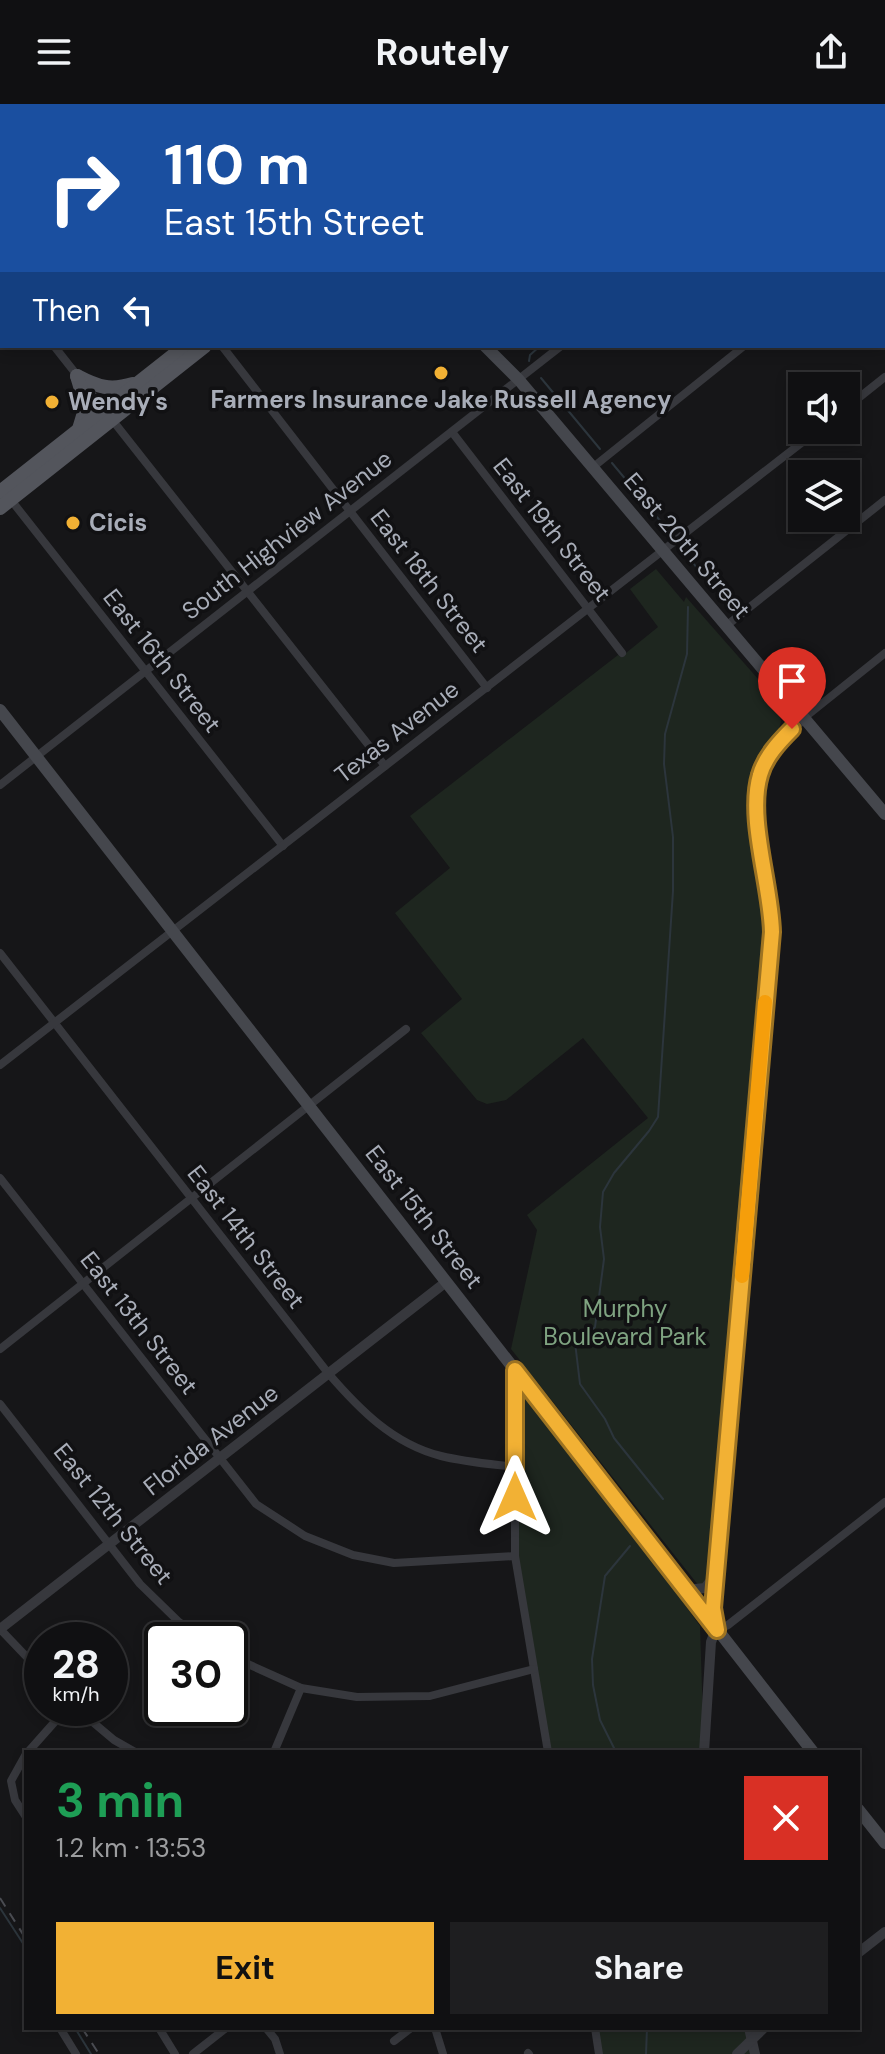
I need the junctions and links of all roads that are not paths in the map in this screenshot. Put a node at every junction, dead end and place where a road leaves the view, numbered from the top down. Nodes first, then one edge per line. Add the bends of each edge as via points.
1 (56, 348) edge
2 (182, 348) edge
3 (202, 348) edge
4 (224, 348) edge
5 (487, 348) edge
6 (498, 348) edge
7 (559, 348) edge
8 (742, 348) edge
9 (77, 376) junction
10 (885, 377) edge
11 (519, 380) junction
12 (139, 382) junction
13 (860, 397) edge
14 (108, 415) junction
15 (79, 429) junction
16 (452, 432) junction
17 (800, 444) edge
18 (592, 468) junction
19 (4, 500) edge
20 (885, 500) edge
21 (349, 511) junction
22 (663, 552) junction
23 (248, 590) junction
24 (589, 610) junction
25 (726, 626) junction
26 (622, 653) dead end
27 (885, 653) edge
28 (145, 671) junction
29 (487, 688) junction
30 (0, 710) edge
31 (804, 718) junction
32 (37, 756) junction
33 (385, 766) junction
34 (0, 785) edge
35 (885, 814) edge
36 (283, 846) junction
37 (173, 931) junction
38 (0, 953) edge
39 (55, 1023) junction
40 (406, 1029) dead end
41 (0, 1065) edge
42 (309, 1106) junction
43 (0, 1178) edge
44 (191, 1199) junction
45 (446, 1282) junction
46 (83, 1284) junction
47 (0, 1349) edge
48 (515, 1370) junction
49 (328, 1373) junction
50 (0, 1404) edge
51 (219, 1458) junction
52 (515, 1467) junction
53 (885, 1502) edge
54 (110, 1544) junction
55 (515, 1556) junction
56 (716, 1572) junction
57 (685, 1590) junction
58 (179, 1622) edge
59 (0, 1629) edge
60 (717, 1630) junction
61 (24, 1654) edge
62 (248, 1664) edge
63 (534, 1669) junction
64 (301, 1688) junction
65 (51, 1726) edge
66 (97, 1726) edge
67 (30, 1750) edge
68 (132, 1750) edge
69 (275, 1750) edge
70 (548, 1750) edge
71 (704, 1750) edge
72 (811, 1750) edge
73 (24, 1758) edge
74 (860, 1812) edge
75 (24, 1814) edge
76 (885, 1843) edge
77 (885, 1932) edge
78 (860, 1951) edge
79 (61, 2030) edge
80 (160, 2030) edge
81 (223, 2030) edge
82 (268, 2030) edge
83 (408, 2030) edge
84 (436, 2030) edge
85 (595, 2030) edge
86 (750, 2034) edge
87 (394, 2041) dead end
88 (76, 2054) edge
89 (175, 2054) edge
90 (193, 2054) edge
91 (280, 2054) edge
92 (443, 2054) edge
93 (599, 2054) edge
94 (737, 2054) edge
95 (755, 2054) edge

1 - 9 street
2 - 12 main road
3 - 14 main road
4 - 21 street, East 18th Street
5 - 11 main road, East 20th Street
6 - 11 main road, East 20th Street
7 - 11 street, South Highview Avenue
8 - 18 street
9 - 12 main road via 108,389
9 - 14 street
9 - 15 main road via 86,406
10 - 13 street
11 - 16 street, South Highview Avenue
11 - 18 main road, East 20th Street
12 - 14 main road
14 - 15 main road
14 - 19 main road
14 - 23 street
15 - 19 main road
16 - 21 street, South Highview Avenue
16 - 24 street, East 19th Street
17 - 22 street, Texas Avenue
18 - 22 main road, East 20th Street
19 - 28 street, East 16th Street
20 - 25 street
21 - 23 street, South Highview Avenue
21 - 29 street, East 18th Street
22 - 24 street, Texas Avenue
22 - 25 main road, East 20th Street
23 - 28 street, South Highview Avenue
23 - 33 street
24 - 26 street, East 19th Street
24 - 29 street, Texas Avenue
25 - 31 main road, East 20th Street
27 - 31 street
28 - 32 street, South Highview Avenue
28 - 36 street, East 16th Street
29 - 33 street, Texas Avenue
30 - 32 main road, East 15th Street
31 - 35 main road, East 20th Street
31 - 56 street via 770,754 757,787 772,932
32 - 34 street, South Highview Avenue
32 - 37 main road, East 15th Street
33 - 36 street, Texas Avenue
36 - 37 street, Texas Avenue
37 - 39 street, Texas Avenue
37 - 42 main road, East 15th Street
38 - 39 street, East 14th Street
39 - 41 street, Texas Avenue
39 - 44 street, East 14th Street
40 - 42 street
42 - 44 street
42 - 45 main road, East 15th Street
43 - 46 street, East 13th Street
44 - 46 street
44 - 49 street, East 14th Street
45 - 48 main road, East 15th Street
45 - 49 street, Florida Avenue
46 - 47 street
46 - 51 street, East 13th Street
48 - 52 street
48 - 57 main road, East 15th Street
49 - 51 street, Florida Avenue
49 - 52 street, East 14th Street via 362,1412 399,1439 439,1456
50 - 54 street, East 12th Street
51 - 54 street, Florida Avenue
51 - 55 street, East 13th Street via 256,1504 305,1536 353,1555 394,1563
52 - 55 street
53 - 60 street
54 - 58 street, East 12th Street
54 - 59 street, Florida Avenue
55 - 63 street
56 - 57 street via 705,1588
56 - 60 street
57 - 60 main road, East 15th Street
59 - 61 street
60 - 71 street via 711,1642
60 - 72 main road, East 15th Street
62 - 64 street
63 - 64 street via 430,1696 357,1697
63 - 70 street
64 - 69 street
65 - 67 street
66 - 68 street
73 - 75 street via 11,1781
74 - 76 main road
77 - 78 street
79 - 88 street
80 - 89 street
81 - 90 street
82 - 91 street
83 - 87 street
84 - 92 street
85 - 93 street
86 - 94 street
86 - 95 street

